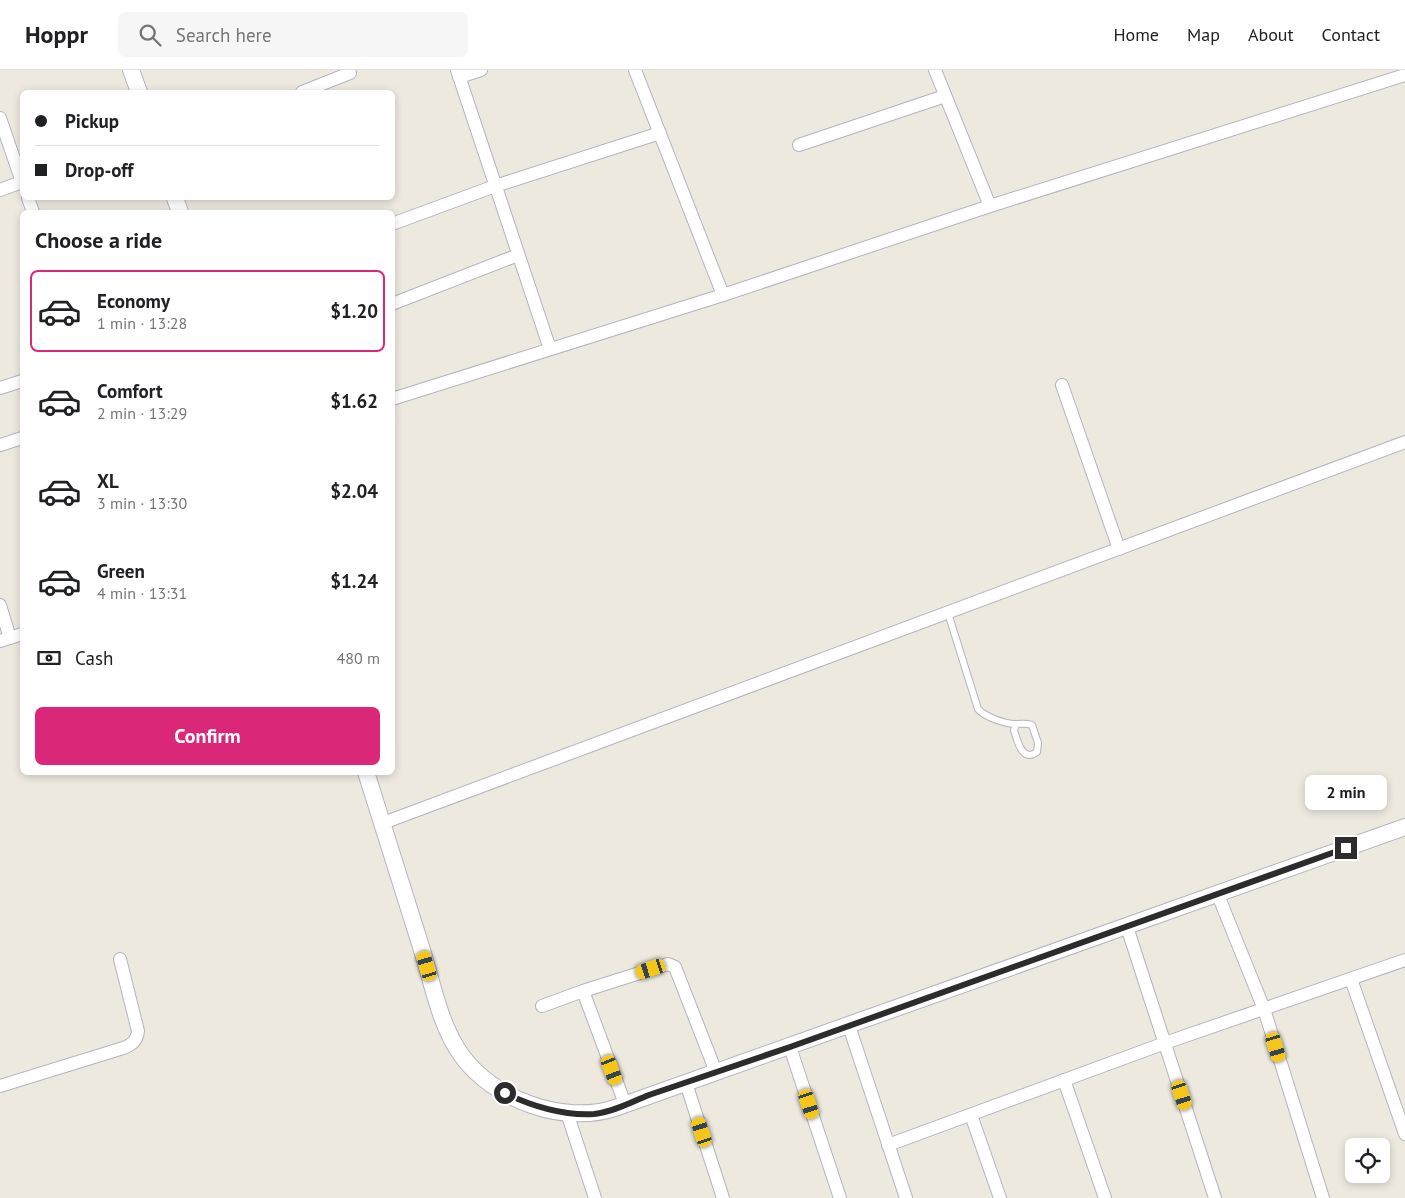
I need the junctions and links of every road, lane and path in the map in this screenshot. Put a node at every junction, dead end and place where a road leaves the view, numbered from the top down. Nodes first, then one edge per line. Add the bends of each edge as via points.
1 (131, 70) edge
2 (481, 70) edge
3 (636, 70) edge
4 (935, 70) edge
5 (350, 73) dead end
6 (458, 74) edge
7 (1405, 75) edge
8 (138, 90) edge
9 (307, 90) edge
10 (945, 96) junction
11 (0, 118) edge
12 (660, 133) junction
13 (799, 145) dead end
14 (20, 176) edge
15 (20, 183) edge
16 (495, 186) junction
17 (0, 190) edge
18 (990, 206) junction
19 (395, 223) edge
20 (518, 255) junction
21 (723, 295) junction
22 (395, 303) edge
23 (550, 348) junction
24 (20, 382) edge
25 (1062, 385) dead end
26 (0, 388) edge
27 (395, 398) edge
28 (20, 439) edge
29 (1405, 442) edge
30 (0, 445) edge
31 (1119, 549) junction
32 (0, 605) edge
33 (948, 613) junction
34 (11, 638) edge
35 (1016, 724) junction
36 (367, 775) edge
37 (382, 823) junction
38 (1404, 832) edge
39 (1218, 895) junction
40 (1127, 927) junction
41 (120, 959) dead end
42 (1405, 960) edge
43 (1351, 979) junction
44 (583, 991) junction
45 (542, 1006) dead end
46 (1264, 1009) junction
47 (849, 1026) junction
48 (1165, 1043) junction
49 (790, 1047) junction
50 (716, 1072) junction
51 (1064, 1080) junction
52 (686, 1083) junction
53 (0, 1086) edge
54 (625, 1104) junction
55 (567, 1112) junction
56 (971, 1115) junction
57 (1405, 1134) edge
58 (888, 1145) junction
59 (595, 1198) edge
60 (724, 1198) edge
61 (840, 1198) edge
62 (906, 1198) edge
63 (1000, 1198) edge
64 (1105, 1198) edge
65 (1215, 1198) edge
66 (1323, 1198) edge

1 - 8 street
2 - 6 street
3 - 12 street
4 - 10 street
5 - 9 street
6 - 16 street
7 - 18 street
10 - 13 street
10 - 18 street
11 - 14 street
12 - 16 street
12 - 21 street
15 - 17 street
16 - 19 street
16 - 20 street
18 - 21 street
20 - 22 street
20 - 23 street
21 - 23 street
23 - 27 street
24 - 26 street
25 - 31 street
28 - 30 street
29 - 31 street
31 - 33 street
32 - 34 street
33 - 35 lane via 978,709 982,714
33 - 37 street
35 - 35 lane via 1023,722 1032,726 1038,744 1033,755 1022,752 1014,730
36 - 37 street
37 - 55 street via 454,1044 478,1074 505,1093 542,1107
38 - 39 street
39 - 40 street
39 - 46 street
40 - 47 street
40 - 48 street
41 - 53 street via 138,1031 134,1042
42 - 43 street
43 - 46 street
43 - 57 street
44 - 45 street
44 - 50 street via 668,964 675,967
44 - 54 street
46 - 48 street
46 - 66 street
47 - 49 street
47 - 58 street
48 - 51 street
48 - 65 street
49 - 50 street
49 - 61 street
50 - 52 street
51 - 56 street
51 - 64 street
52 - 54 street
52 - 60 street
54 - 55 street via 598,1113
55 - 59 street
56 - 58 street
56 - 63 street
58 - 62 street

